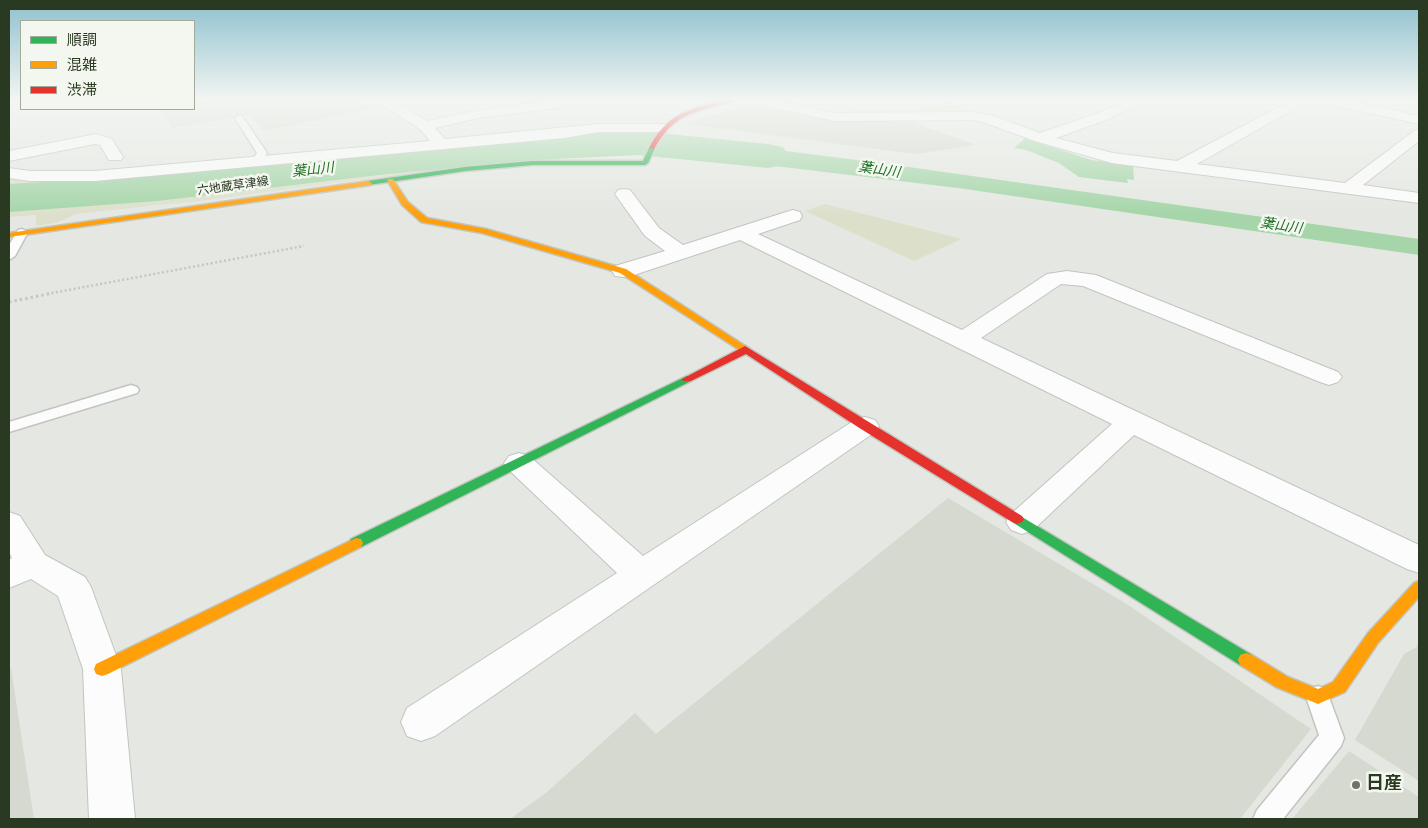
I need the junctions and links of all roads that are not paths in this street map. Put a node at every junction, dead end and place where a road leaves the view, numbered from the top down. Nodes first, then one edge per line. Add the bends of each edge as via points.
1 (253, 139) edge
2 (436, 139) edge
3 (501, 139) edge
4 (658, 139) edge
5 (1042, 139) edge
6 (1231, 139) edge
7 (1413, 139) edge
8 (441, 144) junction
9 (9, 156) edge
10 (115, 157) dead end
11 (256, 162) junction
12 (1179, 167) junction
13 (9, 173) edge
14 (391, 180) junction
15 (1348, 189) junction
16 (624, 194) dead end
17 (1419, 198) edge
18 (793, 216) dead end
19 (22, 232) junction
20 (741, 233) junction
21 (9, 234) edge
22 (680, 252) junction
23 (9, 256) edge
24 (623, 271) junction
25 (962, 340) junction
26 (746, 350) junction
27 (1330, 376) dead end
28 (131, 390) dead end
29 (1131, 422) junction
30 (864, 426) junction
31 (9, 427) edge
32 (519, 463) junction
33 (1022, 522) junction
34 (9, 524) edge
35 (1419, 560) edge
36 (21, 569) edge
37 (641, 575) junction
38 (1419, 586) edge
39 (102, 669) junction
40 (1318, 696) junction
41 (421, 722) dead end
42 (112, 819) edge
43 (1266, 819) edge

1 - 11 lane via 262,153
2 - 8 street
3 - 8 street
4 - 14 street, 六地蔵草津線 via 646,163 532,163
5 - 12 street via 1112,158
6 - 12 street
7 - 15 street
8 - 11 street
9 - 10 street via 96,139 106,142
11 - 13 street via 86,176
12 - 15 street
14 - 19 street, 六地蔵草津線
14 - 24 street via 405,203 424,220 483,231
15 - 17 street
16 - 22 street via 652,232
18 - 20 street
19 - 21 street, 六地蔵草津線
19 - 23 lane
20 - 22 street
20 - 25 street
22 - 24 street
24 - 26 street
25 - 27 street via 1055,279 1067,277 1088,280
25 - 29 street
26 - 30 street
26 - 32 street
28 - 31 lane
29 - 33 street
29 - 35 street
30 - 33 street
30 - 37 street
32 - 37 street
32 - 39 street
33 - 40 street via 1282,682
34 - 36 street
36 - 39 street via 73,587
37 - 41 street
38 - 40 street via 1373,638 1339,687
39 - 42 street
40 - 43 lane via 1332,738

